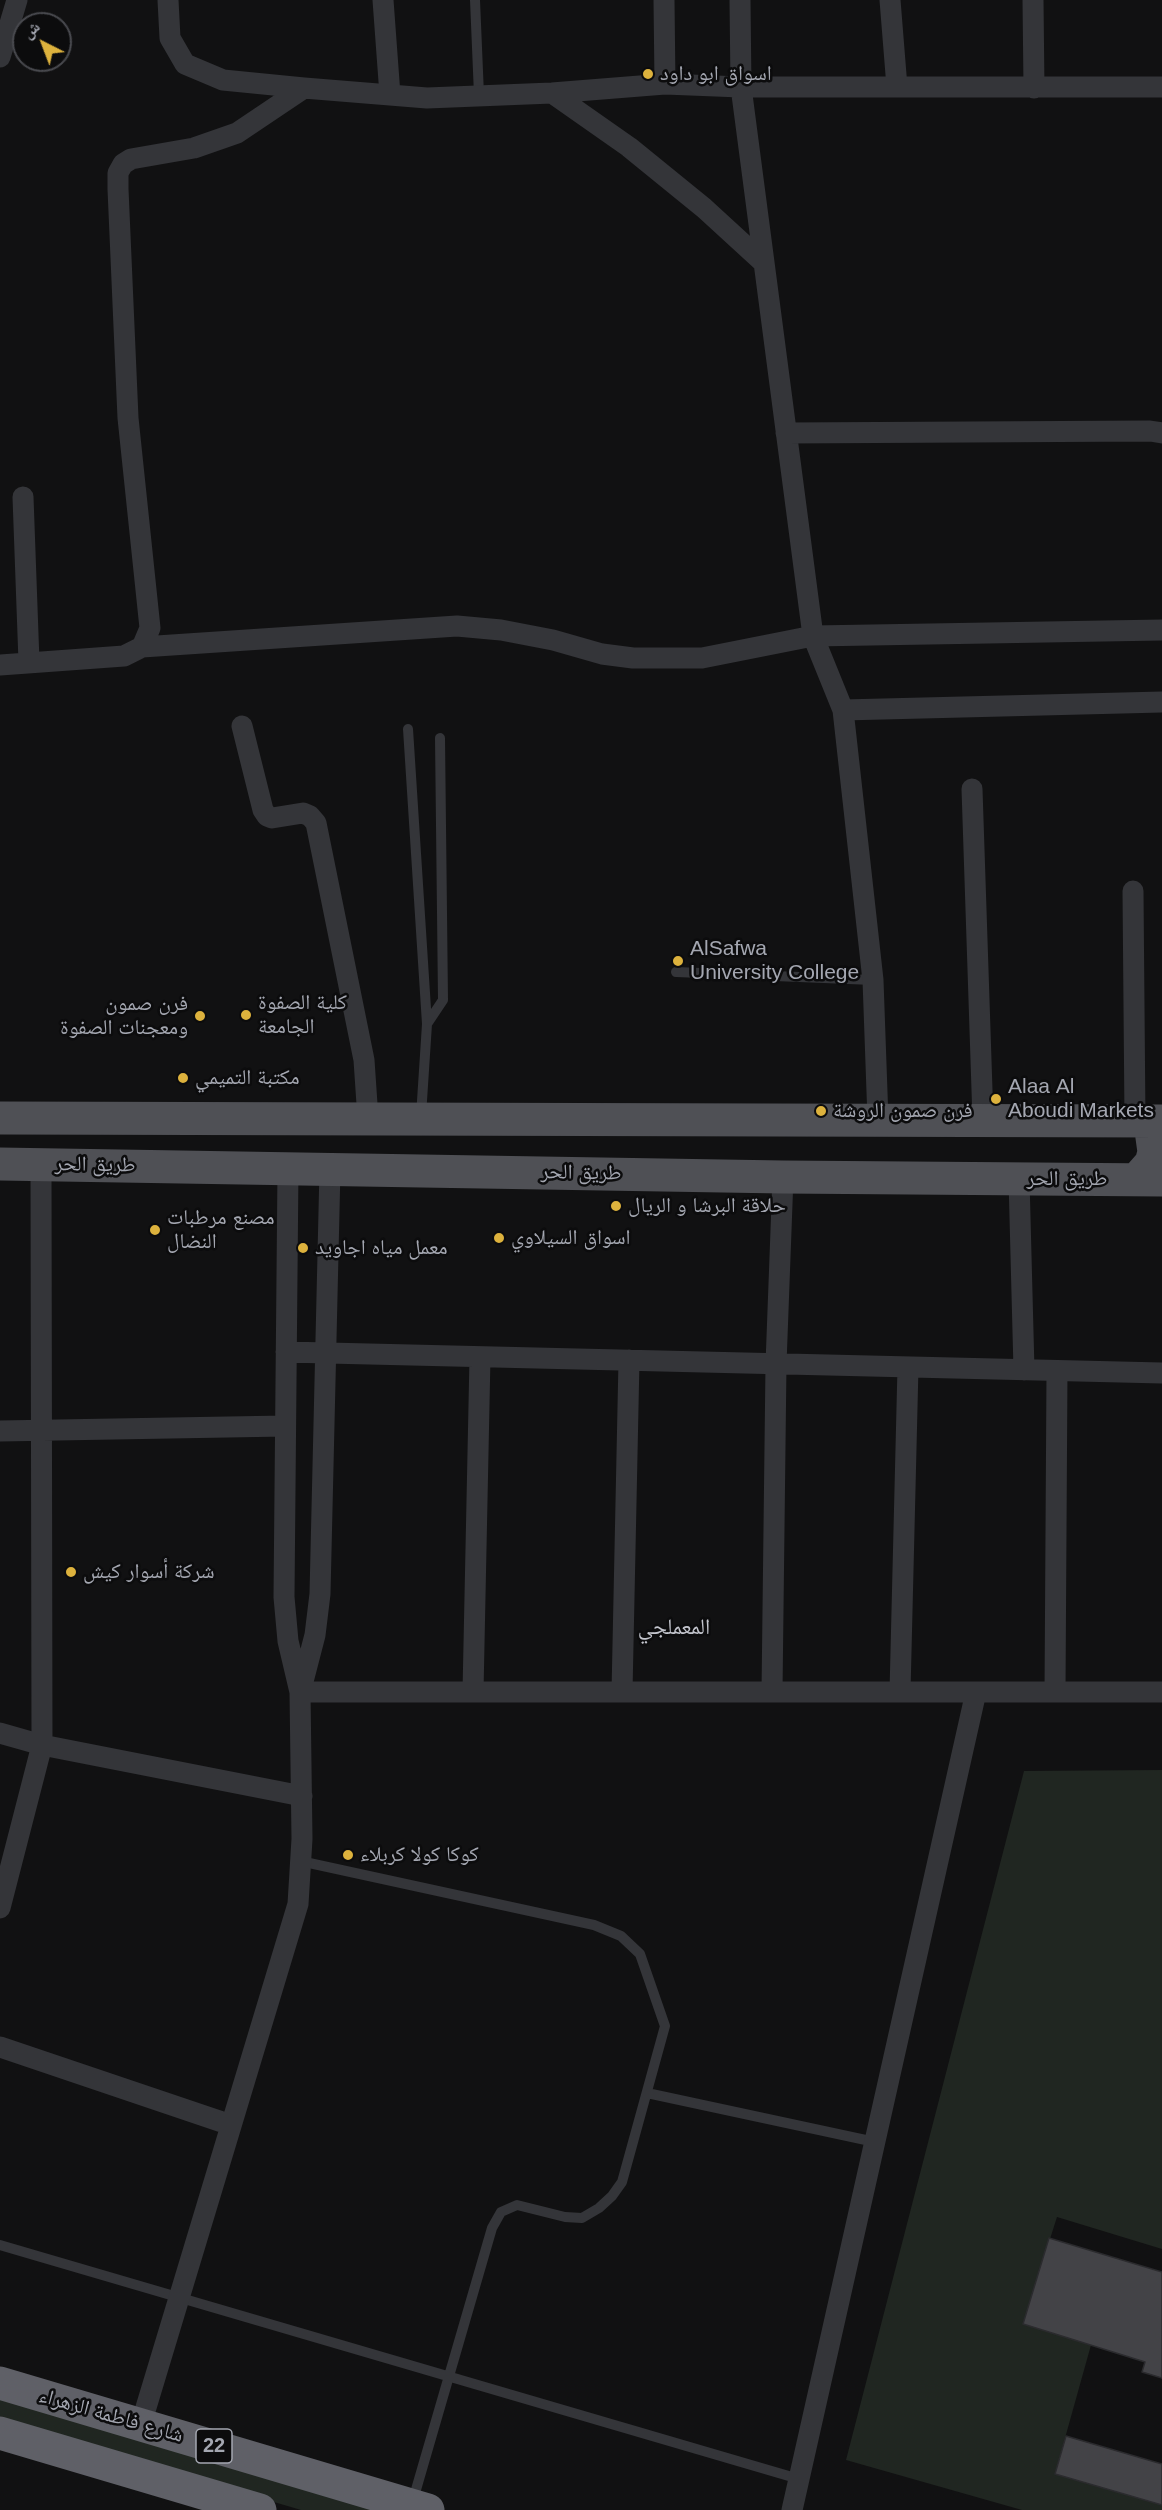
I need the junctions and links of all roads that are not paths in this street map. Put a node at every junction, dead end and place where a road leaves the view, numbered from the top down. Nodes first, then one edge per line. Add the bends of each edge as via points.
1 (17, 0) edge
2 (168, 0) edge
3 (383, 0) edge
4 (475, 0) edge
5 (664, 0) edge
6 (740, 0) edge
7 (890, 0) edge
8 (1033, 0) edge
9 (0, 57) edge
10 (665, 84) junction
11 (741, 87) junction
12 (897, 87) junction
13 (1162, 87) edge
14 (304, 88) junction
15 (1034, 88) junction
16 (552, 93) junction
17 (390, 95) junction
18 (478, 95) junction
19 (764, 262) junction
20 (786, 433) junction
21 (1162, 433) edge
22 (23, 497) dead end
23 (1162, 630) edge
24 (813, 636) junction
25 (142, 647) junction
26 (29, 662) junction
27 (0, 664) edge
28 (1162, 702) edge
29 (843, 710) junction
30 (242, 726) dead end
31 (408, 729) dead end
32 (440, 738) dead end
33 (972, 789) dead end
34 (1133, 891) dead end
35 (676, 972) dead end
36 (873, 980) junction
37 (427, 1024) junction
38 (0, 1118) edge
39 (50, 1118) junction
40 (97, 1118) junction
41 (368, 1119) junction
42 (421, 1119) junction
43 (878, 1120) junction
44 (983, 1120) junction
45 (1148, 1121) edge
46 (0, 1164) edge
47 (41, 1164) junction
48 (99, 1165) junction
49 (288, 1168) junction
50 (330, 1168) junction
51 (783, 1177) junction
52 (1019, 1179) junction
53 (1149, 1180) edge
54 (286, 1352) junction
55 (324, 1353) junction
56 (480, 1357) junction
57 (629, 1360) junction
58 (776, 1364) junction
59 (908, 1367) junction
60 (1024, 1370) junction
61 (1057, 1371) junction
62 (1162, 1373) edge
63 (285, 1426) junction
64 (40, 1430) junction
65 (0, 1431) edge
66 (300, 1692) junction
67 (473, 1692) junction
68 (622, 1692) junction
69 (772, 1692) junction
70 (900, 1692) junction
71 (976, 1692) junction
72 (1055, 1692) junction
73 (1162, 1692) edge
74 (0, 1733) edge
75 (42, 1745) junction
76 (302, 1796) junction
77 (300, 1861) junction
78 (0, 1908) edge
79 (0, 2047) edge
80 (647, 2093) junction
81 (231, 2125) junction
82 (875, 2142) junction
83 (0, 2245) edge
84 (179, 2298) junction
85 (448, 2377) junction
86 (0, 2383) edge
87 (141, 2424) junction
88 (0, 2433) edge
89 (799, 2479) junction
90 (420, 2507) edge
91 (260, 2510) edge
92 (792, 2510) edge

1 - 9 street
2 - 14 street via 170,38 185,64 223,80
3 - 17 street
4 - 18 lane
5 - 10 street
6 - 11 street
7 - 12 street
8 - 15 street
10 - 11 street
10 - 16 street
11 - 12 street
11 - 19 street
12 - 15 street
13 - 15 street
14 - 17 street
14 - 25 street via 237,134 194,148 131,159 118,173 128,418 150,628
16 - 18 street
16 - 19 street via 629,147
17 - 18 street
19 - 20 street
20 - 21 street
20 - 24 street
22 - 26 street
23 - 24 street
24 - 25 street via 702,658 633,658 501,630 457,627
24 - 29 street
25 - 26 street via 124,656
26 - 27 street
28 - 29 street
29 - 36 street
30 - 41 street via 267,816 303,813 316,823 364,1060
31 - 37 lane
32 - 37 lane via 443,1000
33 - 44 street
34 - 45 street
35 - 36 lane
36 - 43 street
37 - 42 lane
38 - 39 main road
39 - 40 main road
39 - 47 main road via 54,1143
40 - 41 main road
40 - 48 main road via 89,1142
41 - 42 main road
42 - 43 main road
43 - 44 main road
44 - 45 main road
45 - 53 main road via 1154,1152
46 - 47 main road, طريق الحر
47 - 48 main road, طريق الحر
47 - 64 street
48 - 49 main road, طريق الحر
49 - 50 main road, طريق الحر
49 - 54 street
50 - 51 main road, طريق الحر
50 - 55 street
51 - 52 main road, طريق الحر
51 - 58 street
52 - 53 main road, طريق الحر
52 - 60 street
54 - 55 street
54 - 63 street
55 - 56 street
55 - 66 street via 319,1604
56 - 57 street
56 - 67 street
57 - 58 street
57 - 68 street
58 - 59 street
58 - 69 street
59 - 60 street
59 - 70 street
60 - 61 street
61 - 62 street
61 - 72 street
63 - 64 street
63 - 66 street via 285,1608
64 - 65 street
64 - 75 street
66 - 67 street
66 - 76 street
67 - 68 street
68 - 69 street
69 - 70 street
70 - 71 street
71 - 72 street
71 - 82 street
72 - 73 street
74 - 75 street
75 - 76 street
75 - 78 street
76 - 77 street
77 - 80 lane via 594,1925 621,1936 640,1954 665,2026
77 - 81 street via 298,1904
79 - 81 street
80 - 82 lane
80 - 85 lane via 622,2182 598,2208 582,2218 517,2205 501,2212 492,2228
81 - 84 street
82 - 89 street
83 - 84 lane
84 - 85 lane
84 - 87 street
85 - 89 lane
85 - 90 lane
86 - 87 highway, شارع فاطمة الزهراء / 22
87 - 90 highway, شارع فاطمة الزهراء / 22
88 - 91 highway, 22
89 - 92 street

